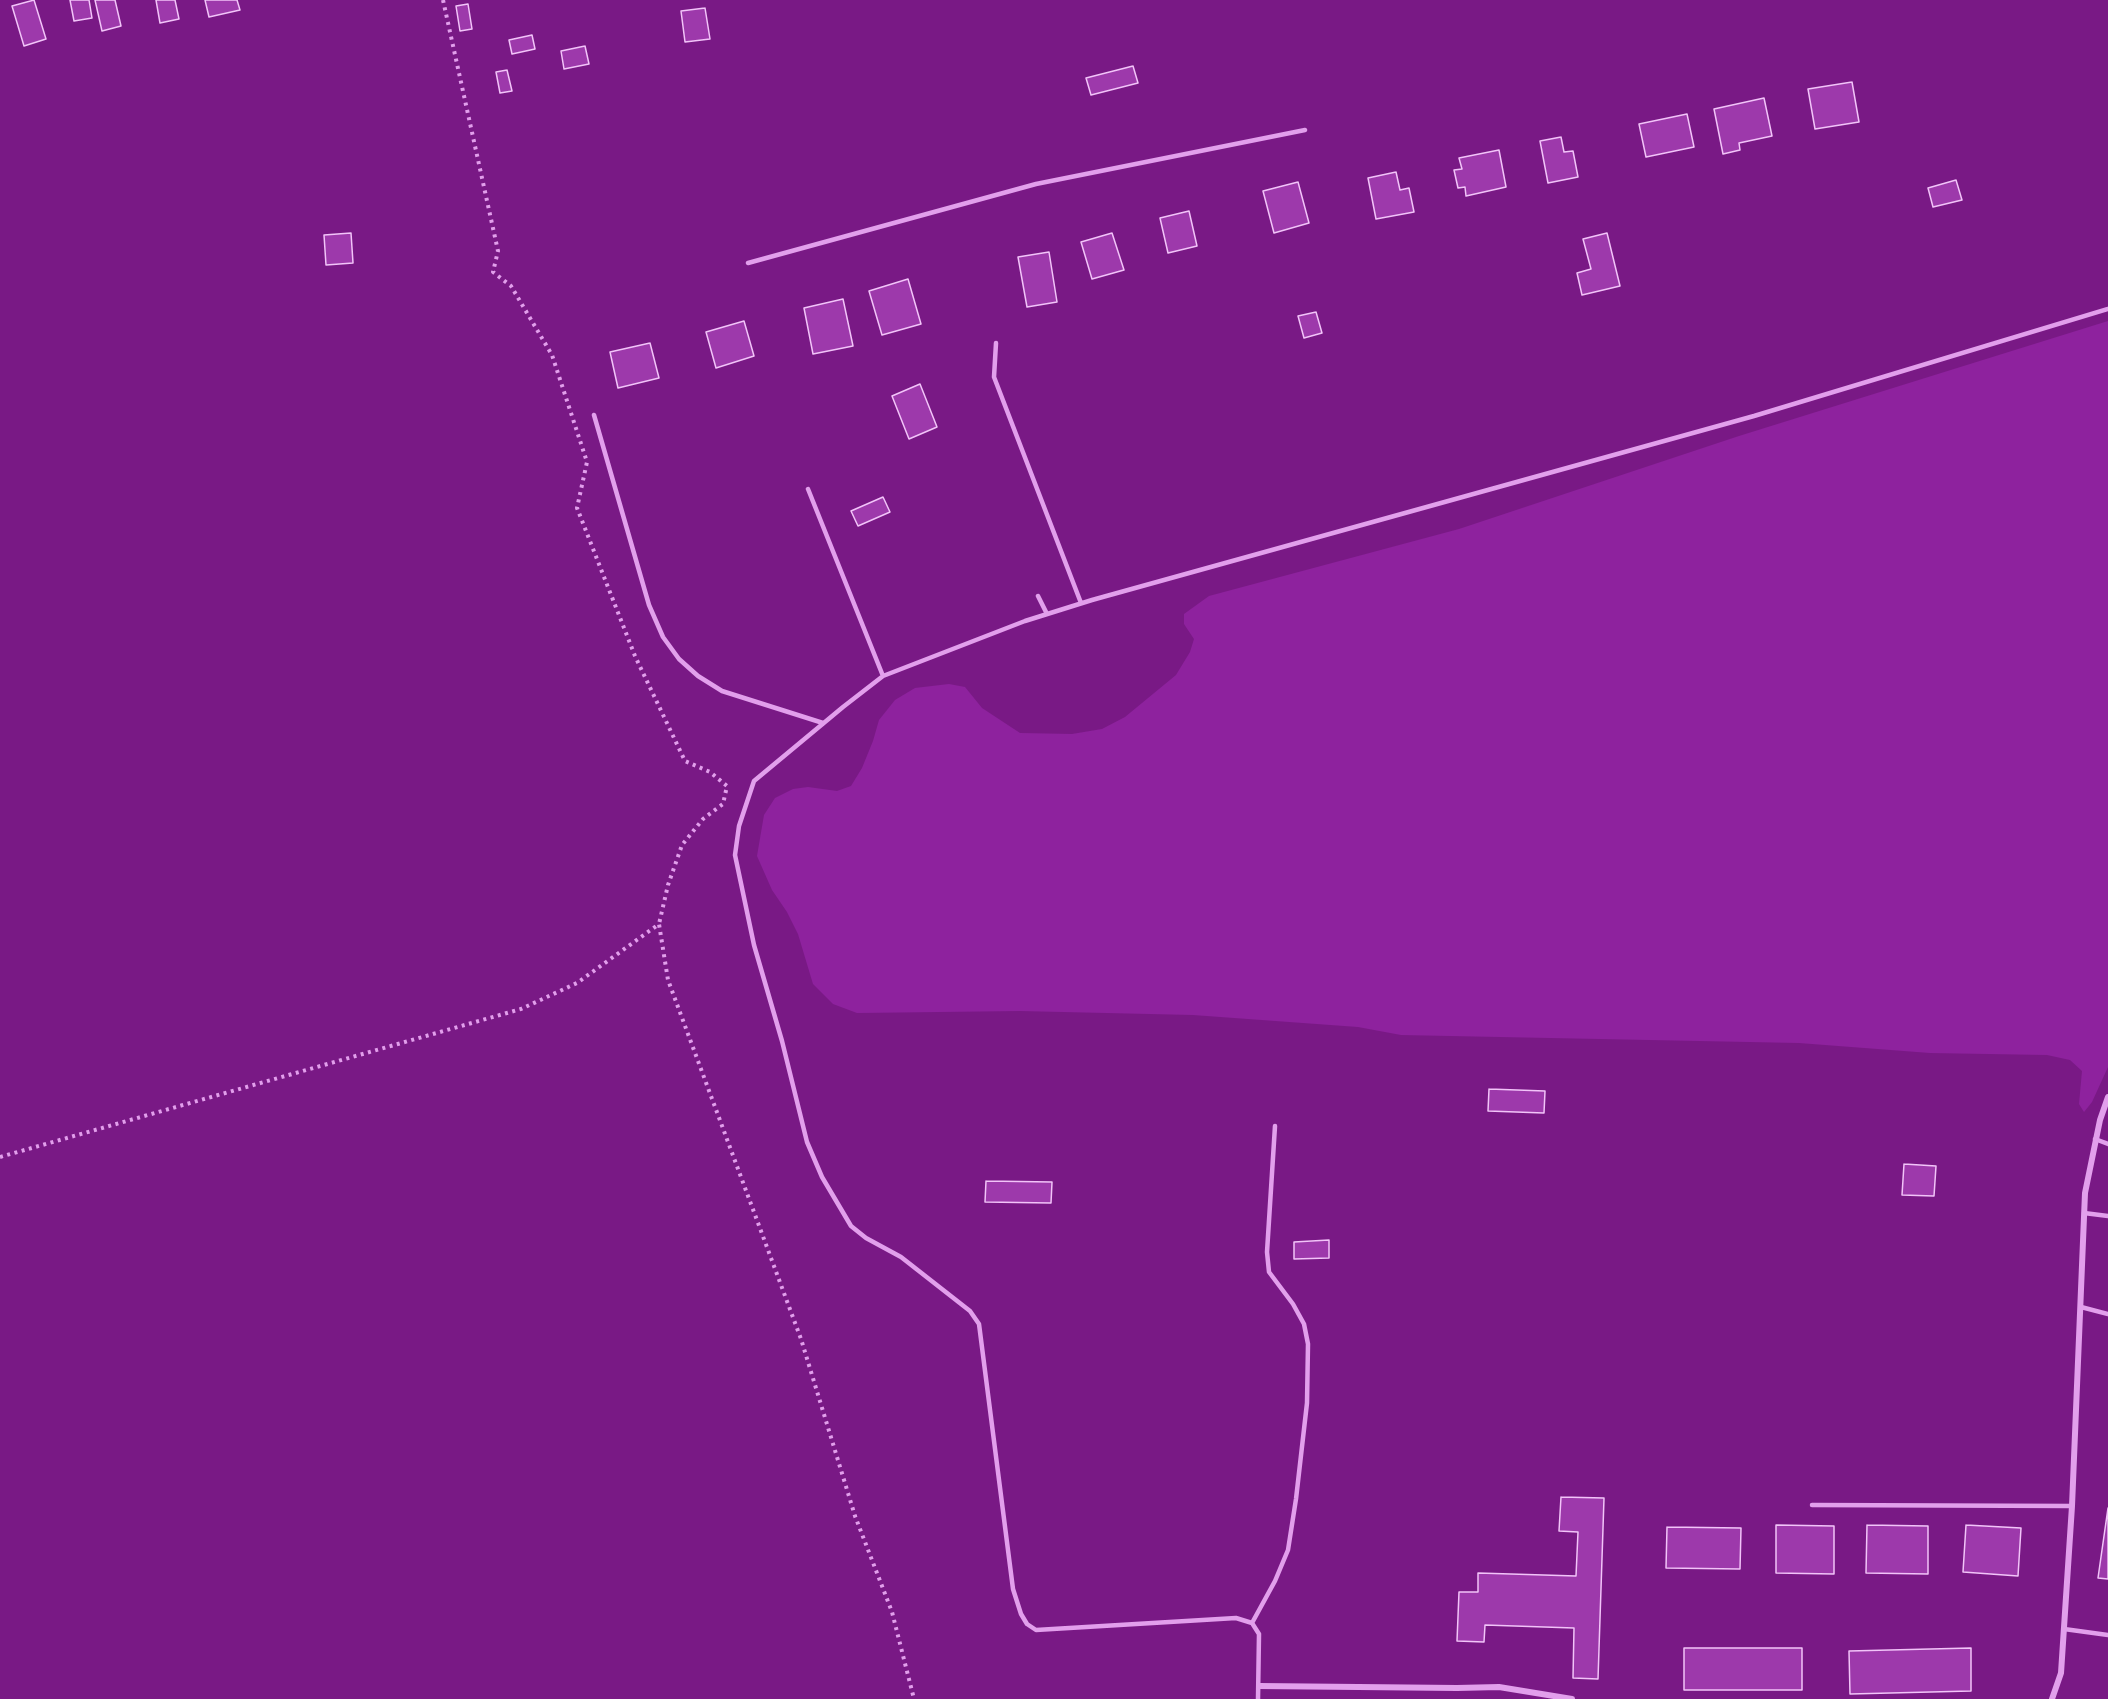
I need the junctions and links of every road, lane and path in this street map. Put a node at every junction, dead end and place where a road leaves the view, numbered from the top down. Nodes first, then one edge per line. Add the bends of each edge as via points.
1 (443, 0) edge
2 (1305, 130) dead end
3 (748, 263) dead end
4 (2108, 309) edge
5 (996, 343) dead end
6 (594, 415) dead end
7 (808, 489) dead end
8 (1038, 597) dead end
9 (1081, 603) junction
10 (1047, 614) junction
11 (883, 676) junction
12 (823, 723) junction
13 (659, 924) junction
14 (2108, 1097) edge
15 (1275, 1126) dead end
16 (2095, 1139) junction
17 (2108, 1144) edge
18 (0, 1158) edge
19 (2084, 1213) junction
20 (2108, 1216) edge
21 (2081, 1307) junction
22 (2108, 1314) edge
23 (1812, 1505) dead end
24 (2073, 1506) junction
25 (1252, 1623) junction
26 (2064, 1629) junction
27 (2108, 1635) edge
28 (1258, 1686) junction
29 (914, 1699) edge
30 (1258, 1699) edge
31 (1572, 1699) edge
32 (2052, 1699) edge

1 - 13 path via 498,251 493,272 511,286 552,355 586,462 577,508 635,656 686,761 710,772 727,786 723,804 703,819 681,845
2 - 3 lane via 1036,184
4 - 9 lane via 1754,416
5 - 9 lane via 994,377
6 - 12 lane via 649,605 663,637 679,659 722,691
7 - 11 lane
8 - 10 lane
9 - 10 lane
10 - 11 lane
11 - 12 lane
12 - 25 lane via 754,781 739,826 735,855 754,945 807,1142 822,1177 852,1226 901,1257 970,1311 979,1324 1013,1589 1021,1614 1036,1630 1236,1618
13 - 18 path via 578,983 521,1009
13 - 29 path via 668,980 801,1339 855,1516 892,1612
14 - 16 street
15 - 25 lane via 1269,1272 1304,1324 1308,1344 1307,1403 1288,1550
16 - 17 lane
16 - 19 street
19 - 20 lane
19 - 21 street
21 - 22 lane
21 - 24 street
23 - 24 lane
24 - 26 street
25 - 28 lane via 1259,1634
26 - 27 lane
26 - 32 street via 2061,1673
28 - 30 lane
28 - 31 street via 1499,1687

